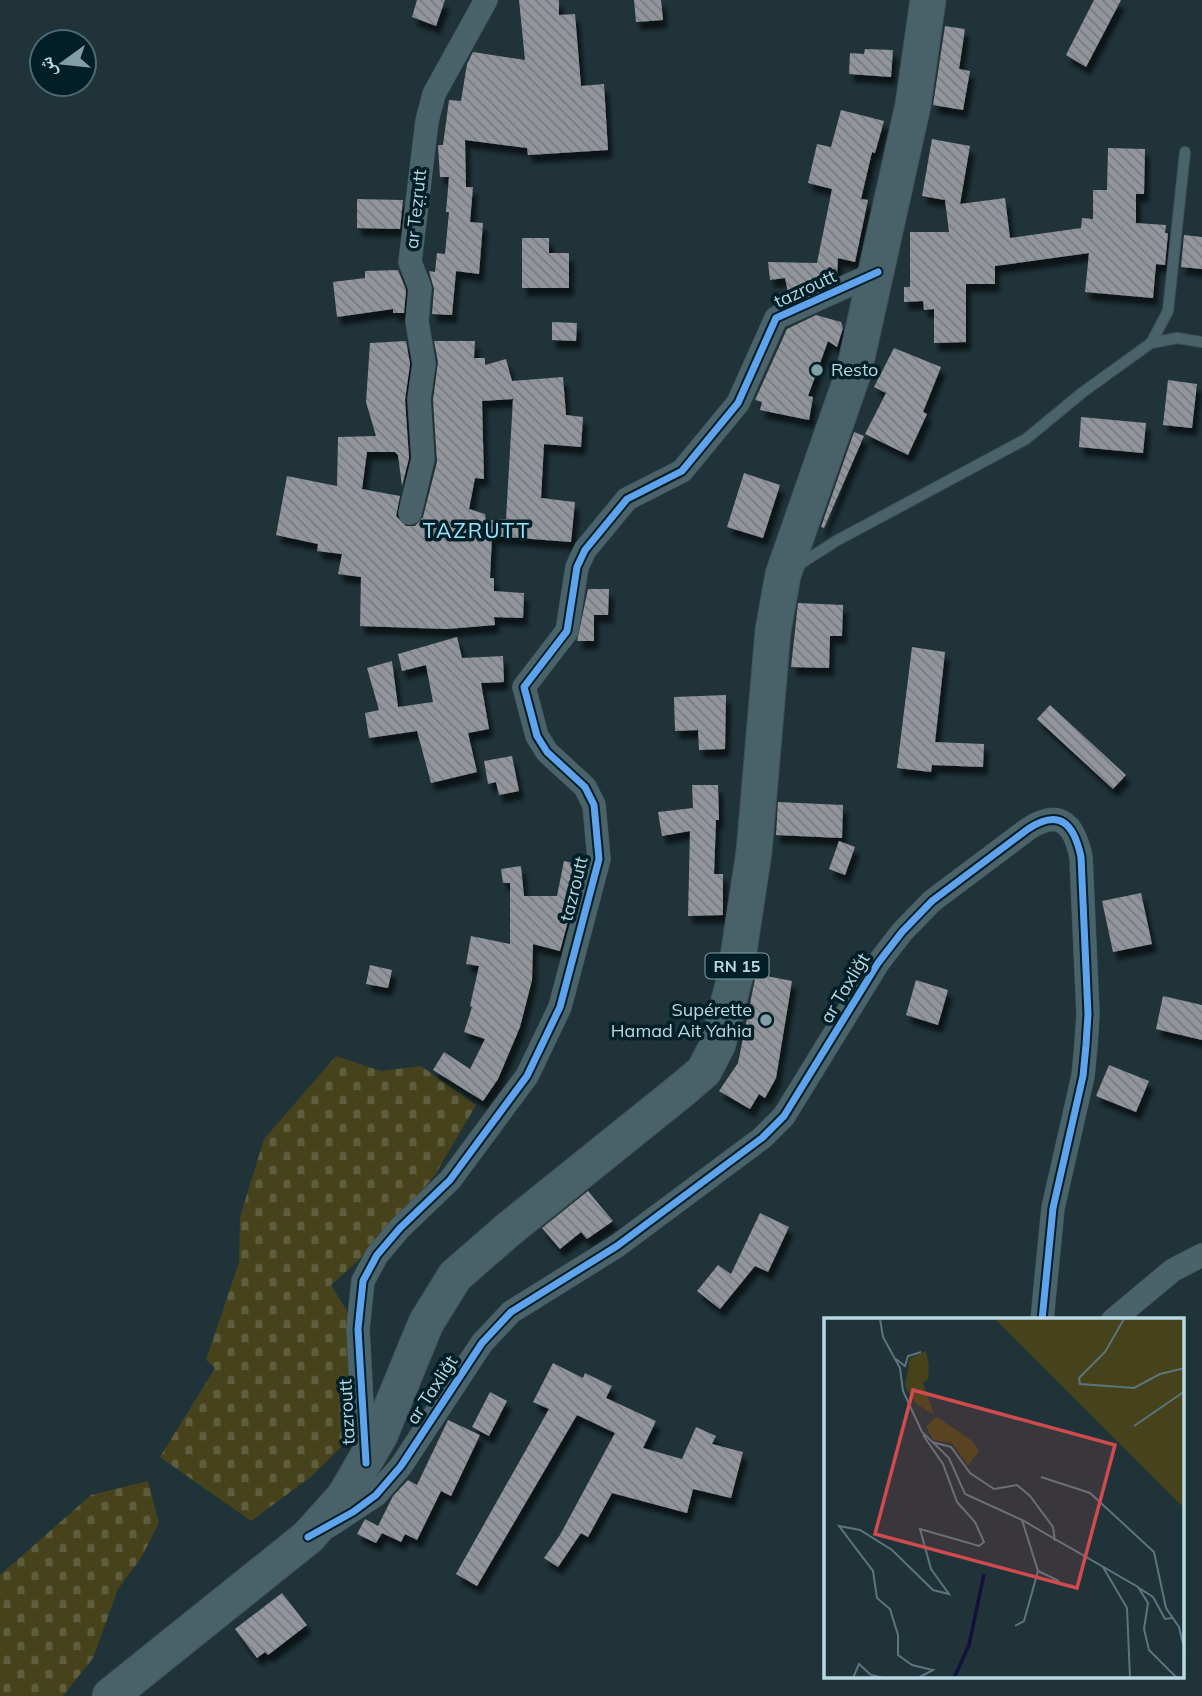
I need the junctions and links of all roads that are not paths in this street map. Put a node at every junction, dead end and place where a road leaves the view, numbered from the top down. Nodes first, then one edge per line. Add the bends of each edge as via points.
1 (486, 0) edge
2 (928, 0) edge
3 (1185, 152) dead end
4 (878, 272) junction
5 (1202, 342) edge
6 (1151, 343) junction
7 (410, 513) dead end
8 (783, 575) junction
9 (1202, 1255) edge
10 (1042, 1318) edge
11 (1115, 1318) edge
12 (366, 1463) junction
13 (308, 1537) junction
14 (110, 1696) edge

1 - 7 street, ar Teẓṛutt via 434,94 427,121 410,262 420,288 416,321 424,364 418,399 423,459
2 - 4 main road, RN 15 via 913,105
3 - 6 lane via 1168,311
4 - 8 main road, RN 15 via 854,371
4 - 12 street, tazroutt via 776,318 738,403 682,471 627,499 585,550 577,567 568,631 524,687 537,736 547,752 585,787 594,805 599,859 560,1007 527,1076 450,1180 377,1255 363,1281 358,1329
5 - 6 lane via 1177,338
6 - 8 lane via 1026,439 836,541
8 - 12 main road, RN 15 via 773,631 754,852 735,977 718,1044 704,1071 684,1089 455,1276 426,1323
9 - 11 street via 1173,1270
10 - 13 street, ar Taxliǧt via 1053,1208 1083,1076 1088,1014 1081,857 1073,831 1056,819 1034,825 932,901 878,962 784,1116 762,1138 617,1247 511,1312 482,1343 401,1466 376,1495
12 - 13 main road, RN 15 via 344,1497
13 - 14 main road, RN 15

